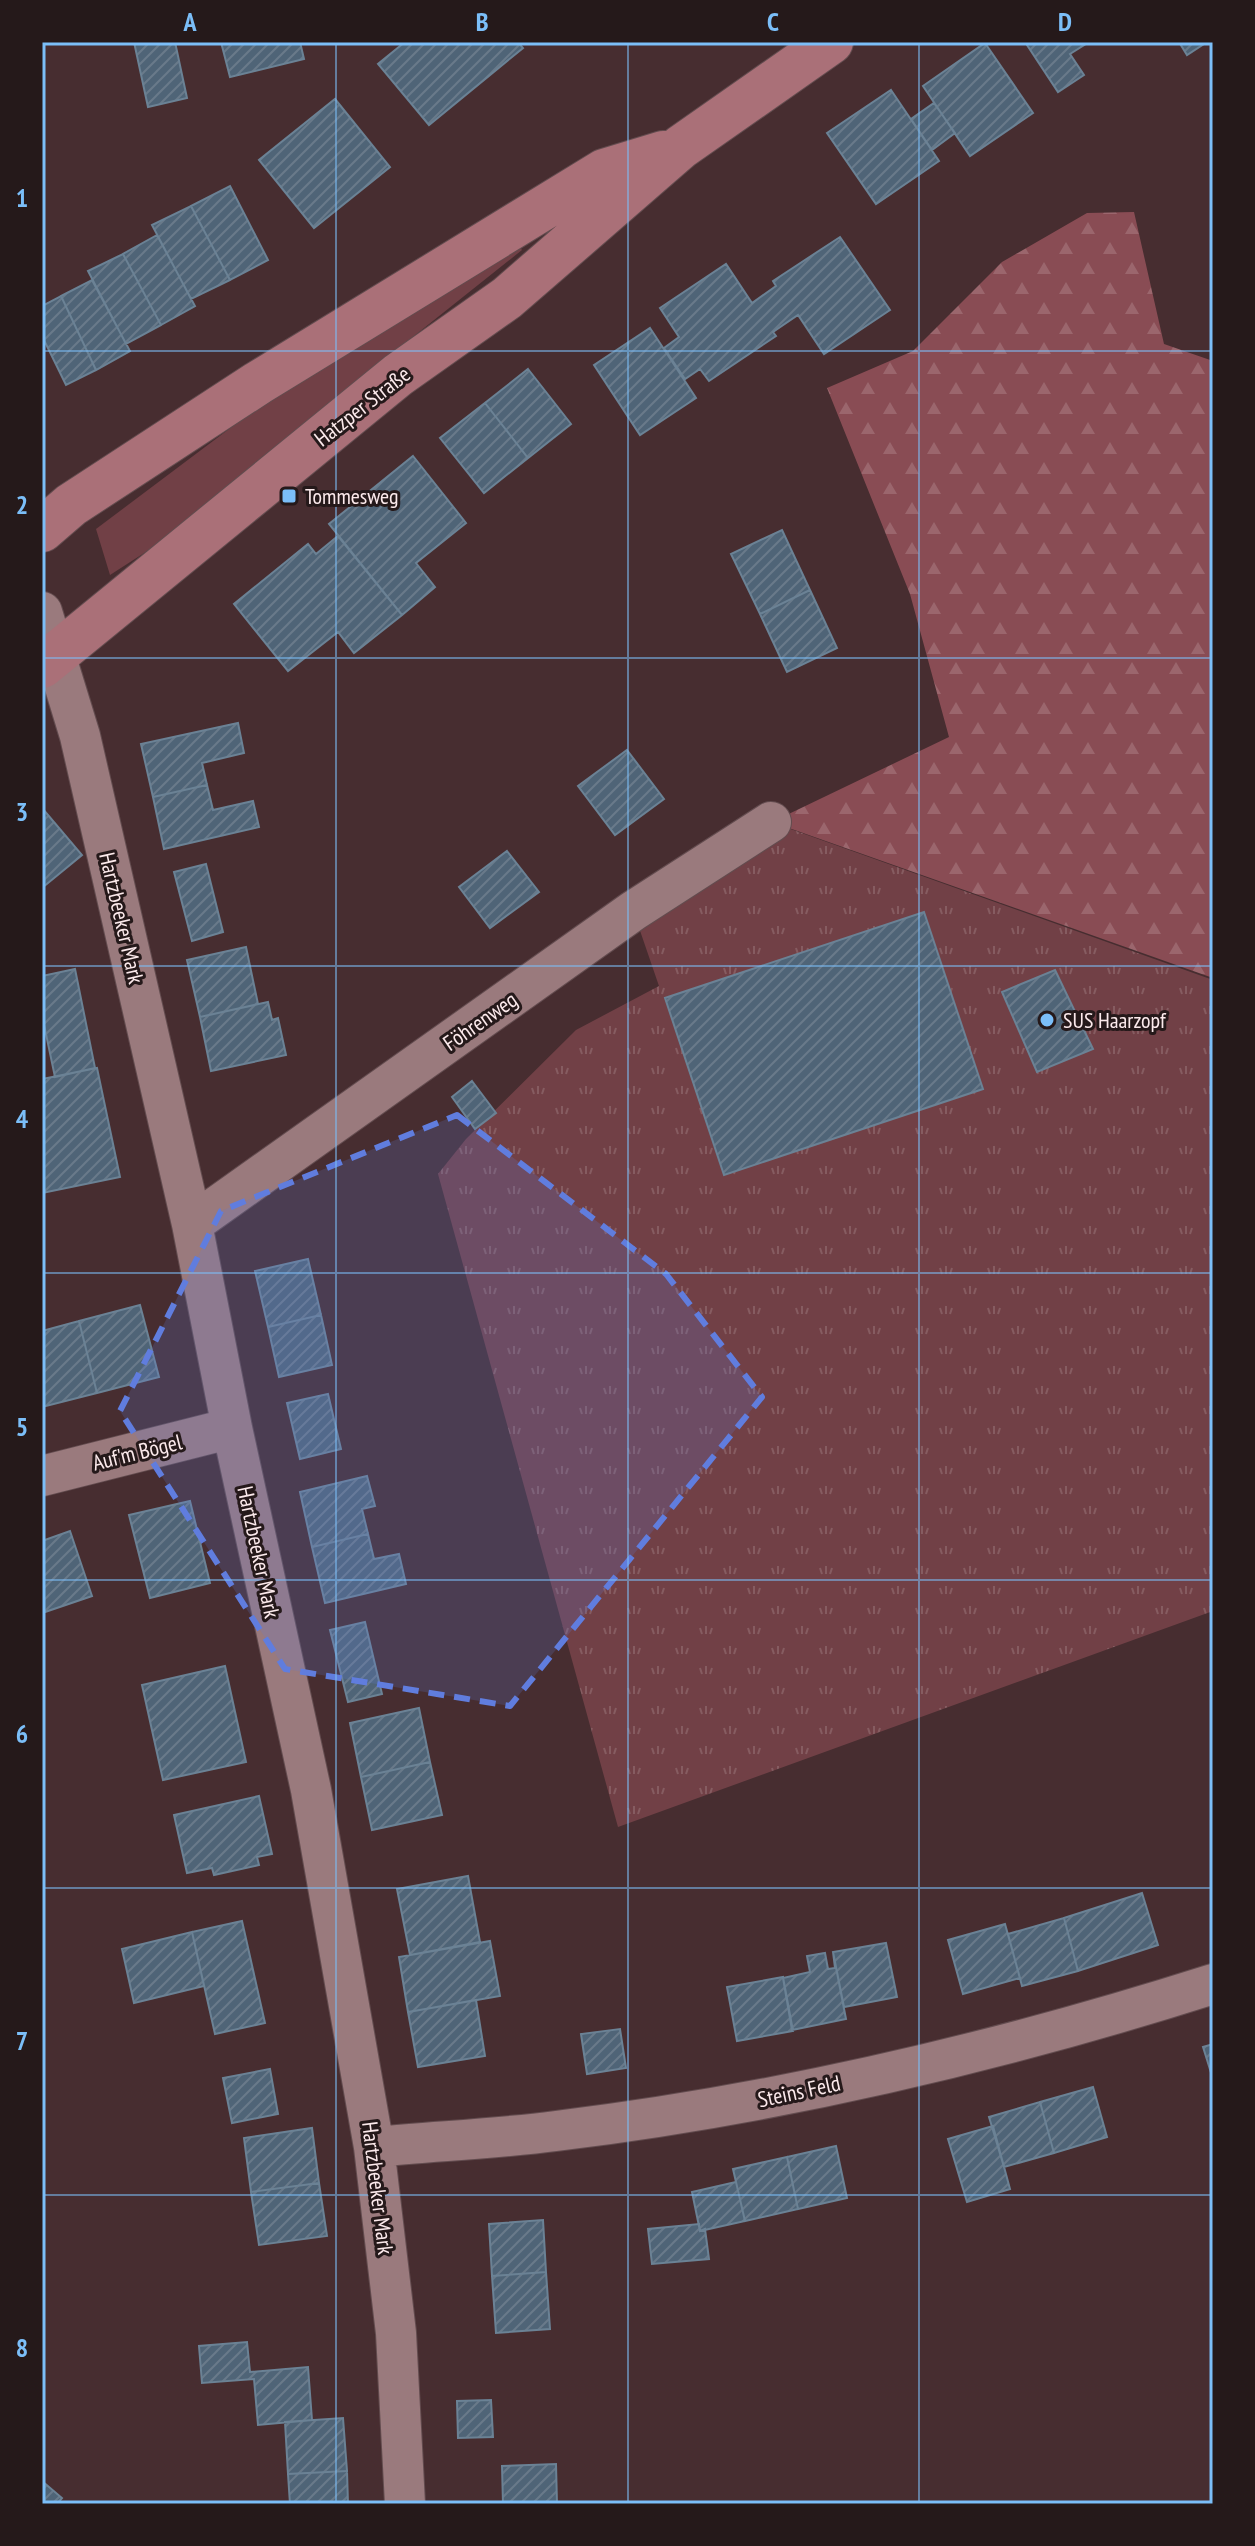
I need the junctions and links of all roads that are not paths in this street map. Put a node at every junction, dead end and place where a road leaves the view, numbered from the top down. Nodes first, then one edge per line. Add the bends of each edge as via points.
1 (831, 42) edge
2 (681, 147) junction
3 (42, 530) edge
4 (42, 612) edge
5 (50, 660) edge
6 (771, 822) dead end
7 (192, 1224) junction
8 (232, 1428) junction
9 (42, 1476) edge
10 (1213, 1984) edge
11 (374, 2147) junction
12 (405, 2504) edge

1 - 2 main road, Hatzper Straße
2 - 3 main road, Hatzper Straße via 604,171 258,383 71,505
2 - 5 main road, Hatzper Straße via 507,298 398,375
4 - 5 street, Hartzbeeker Mark
5 - 7 street, Hartzbeeker Mark via 80,736
6 - 7 street, Föhrenweg via 633,911
7 - 8 street, Hartzbeeker Mark
8 - 9 street, Auf'm Bögel
8 - 11 street, Hartzbeeker Mark via 311,1790
10 - 11 street, Steins Feld via 1096,2022 745,2103 555,2131
11 - 12 street, Hartzbeeker Mark via 396,2333

